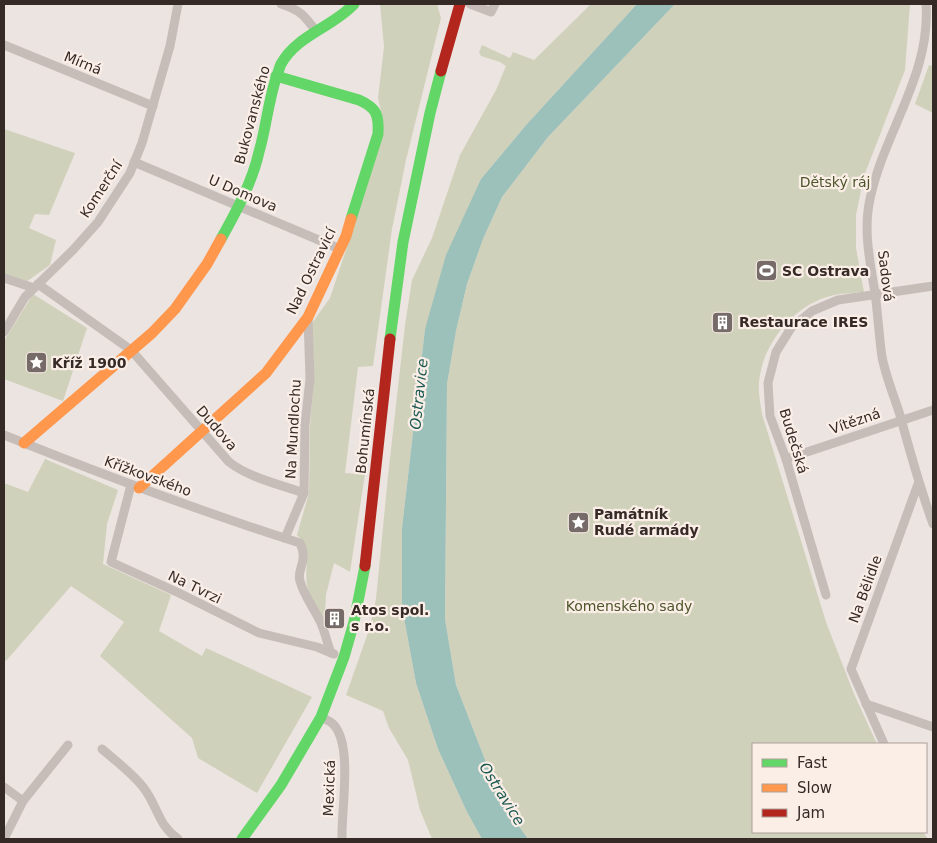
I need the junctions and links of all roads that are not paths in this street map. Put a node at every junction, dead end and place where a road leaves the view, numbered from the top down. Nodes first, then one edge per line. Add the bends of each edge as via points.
1 (178, 4) edge
2 (280, 4) edge
3 (354, 4) edge
4 (460, 4) edge
5 (470, 4) edge
6 (495, 4) edge
7 (926, 4) edge
8 (316, 31) junction
9 (4, 46) edge
10 (276, 76) junction
11 (153, 106) junction
12 (134, 162) junction
13 (239, 206) junction
14 (340, 249) junction
15 (4, 278) edge
16 (36, 286) junction
17 (933, 286) edge
18 (875, 294) junction
19 (308, 317) junction
20 (4, 332) edge
21 (131, 350) junction
22 (933, 410) edge
23 (901, 420) junction
24 (202, 431) junction
25 (4, 435) edge
26 (24, 443) junction
27 (786, 459) junction
28 (918, 484) junction
29 (135, 487) junction
30 (304, 493) junction
31 (933, 524) edge
32 (285, 538) junction
33 (826, 595) dead end
34 (331, 653) junction
35 (344, 657) junction
36 (866, 704) junction
37 (321, 716) junction
38 (933, 727) edge
39 (884, 743) edge
40 (68, 745) dead end
41 (102, 749) dead end
42 (4, 787) edge
43 (23, 801) junction
44 (4, 839) edge
45 (178, 839) edge
46 (242, 839) edge
47 (342, 839) edge

1 - 11 street, Komerční
2 - 8 street via 298,10
3 - 8 street, Bukovanského
4 - 35 street, Bohumínská via 430,113 403,242 364,569
5 - 6 street via 491,12
7 - 18 street, Sadová via 922,54 869,201 869,261
8 - 10 street, Bukovanského via 287,55
9 - 11 street, Mírná
10 - 13 street, Bukovanského via 259,154
10 - 14 street, Nad Ostravicí via 359,100 377,111 378,134
11 - 12 street, Komerční
12 - 13 street, U Domova
12 - 16 street, Komerční via 98,222
13 - 14 street, U Domova
13 - 21 street, Bukovanského via 207,264 175,309
14 - 19 street, Nad Ostravicí
15 - 16 street
16 - 20 street, Komerční via 25,297
16 - 21 street
17 - 18 street, Budečská
18 - 23 street, Sadová via 883,359
18 - 27 street, Budečská via 838,300 812,311 791,328 780,344 768,383 770,416
19 - 24 street, Nad Ostravicí via 266,373
19 - 30 street, Na Mundlochu via 310,379 305,425
21 - 24 street, Dudova
21 - 26 street, Bukovanského
22 - 23 street, Vítězná
23 - 27 street, Vítězná
23 - 28 street, Sadová
24 - 29 street, Nad Ostravicí
24 - 30 street, Dudova via 239,469
25 - 26 street, Křížkovského
26 - 29 street, Křížkovského
27 - 33 street, Budečská
28 - 31 street, Sadová
28 - 36 street, Na Bělidle via 851,669
29 - 32 street, Křížkovského
29 - 34 street, Na Tvrzi via 111,562 259,634
30 - 32 street, Na Mundlochu
32 - 34 street, Křížkovského via 300,543 303,550 299,578
34 - 35 street, Na Tvrzi
35 - 37 street, Bohumínská
36 - 38 street
36 - 39 street, Na Bělidle
37 - 46 street, Bohumínská via 281,785
37 - 47 street, Mexická via 334,725 345,756
40 - 43 street
41 - 45 street via 141,785 163,826
42 - 43 street
43 - 44 street

